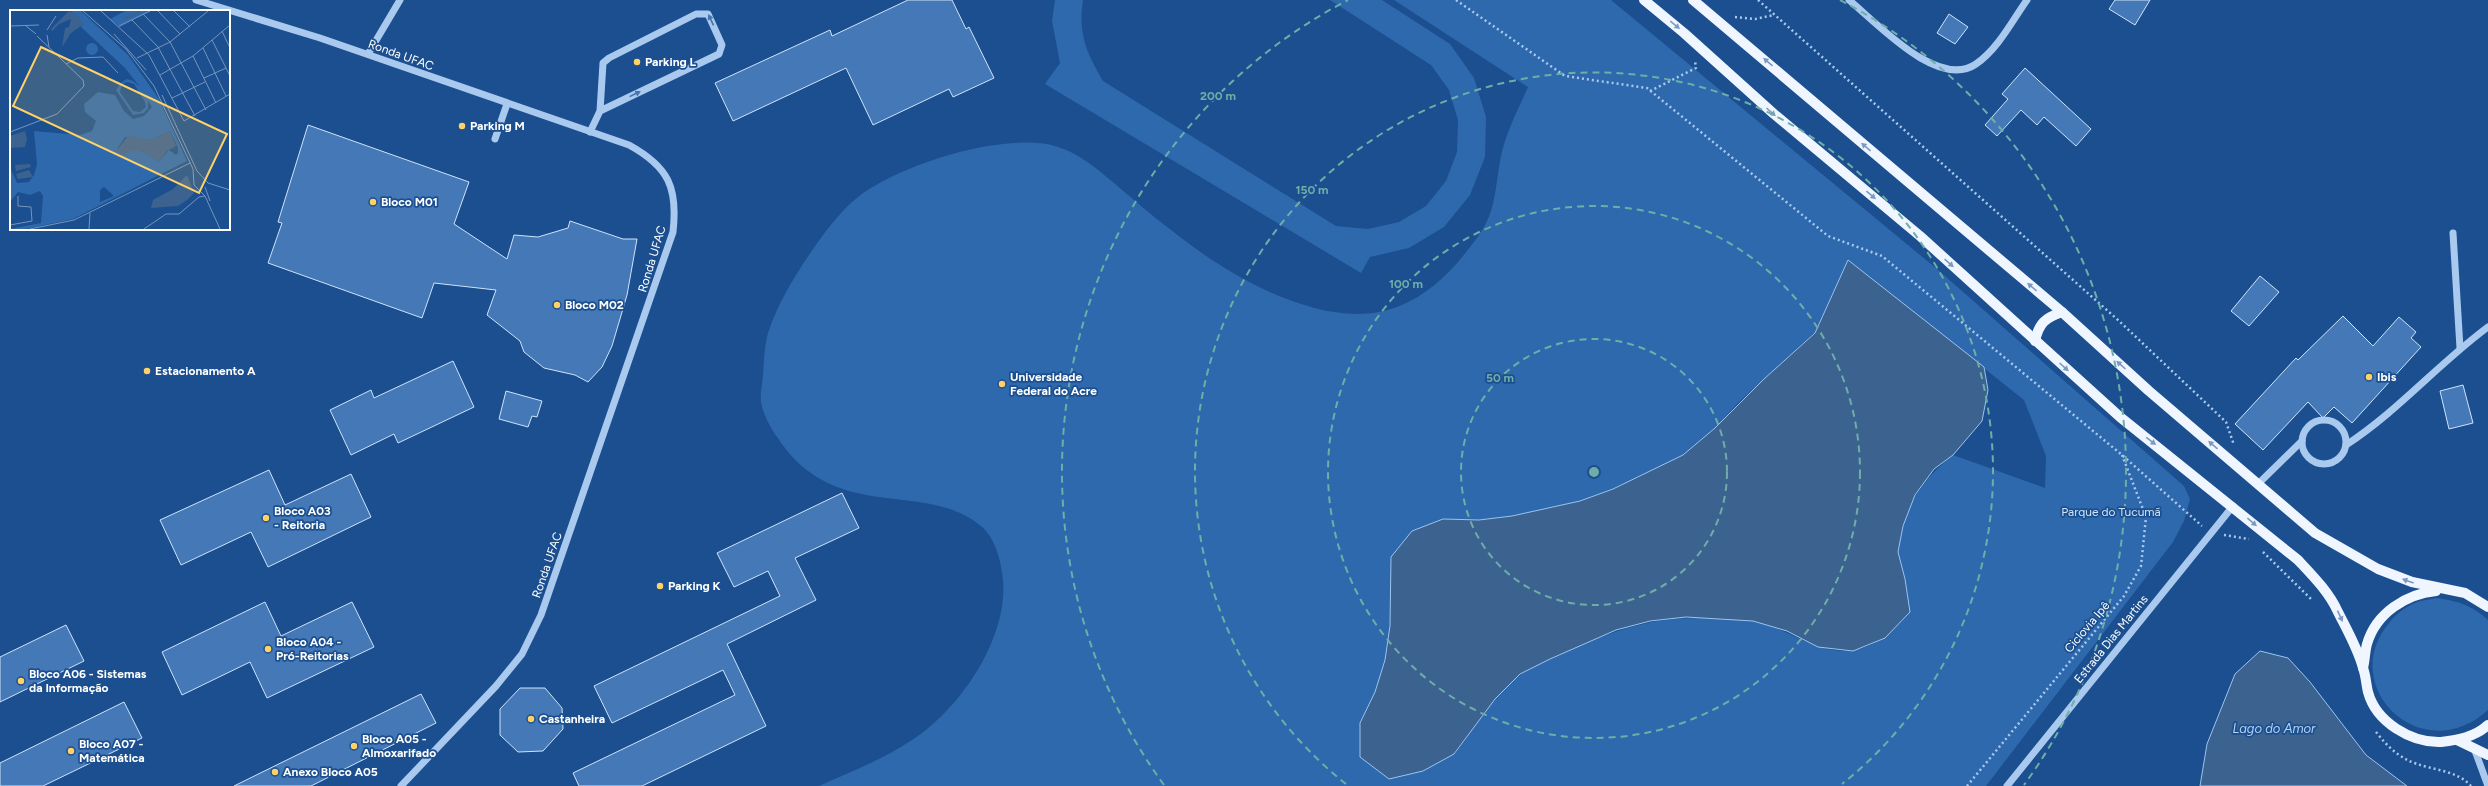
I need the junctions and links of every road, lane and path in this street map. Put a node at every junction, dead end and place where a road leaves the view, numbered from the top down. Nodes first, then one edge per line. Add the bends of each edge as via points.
1 (196, 0) edge
2 (400, 0) edge
3 (1456, 0) edge
4 (1644, 0) edge
5 (1693, 0) edge
6 (1758, 0) edge
7 (1849, 0) edge
8 (2028, 0) edge
9 (228, 10) edge
10 (230, 11) edge
11 (368, 54) junction
12 (507, 104) junction
13 (600, 111) junction
14 (590, 132) junction
15 (495, 139) dead end
16 (2453, 233) dead end
17 (2062, 312) junction
18 (2488, 327) edge
19 (2035, 341) junction
20 (2460, 348) junction
21 (2302, 441) junction
22 (2346, 445) junction
23 (2122, 454) junction
24 (2242, 471) junction
25 (2258, 484) junction
26 (2233, 506) junction
27 (2210, 533) junction
28 (2255, 544) dead end
29 (2261, 550) dead end
30 (2446, 590) junction
31 (2314, 601) dead end
32 (2488, 607) edge
33 (2363, 668) junction
34 (2488, 725) edge
35 (2373, 728) dead end
36 (2458, 740) junction
37 (2474, 748) junction
38 (2488, 755) edge
39 (401, 786) edge
40 (1967, 786) edge
41 (2006, 786) edge
42 (2471, 786) edge
43 (2488, 786) edge

1 - 9 street, Ronda UFAC
2 - 11 street
3 - 23 path via 1565,76 1647,88 1828,236 1882,256
4 -> 19 main road via 1684,32 1774,114 1920,236
17 -> 5 main road
6 - 24 path via 2118,320 2226,422
7 - 8 street via 1914,54 1940,68 1954,71 1977,64 1992,50
10 - 11 street, Ronda UFAC
11 - 12 street, Ronda UFAC
12 - 14 street, Ronda UFAC
12 - 15 street
13 -> 13 street via 719,54 722,45 708,14 696,14 603,63
13 - 14 street
14 - 39 street, Ronda UFAC via 649,156 664,172 676,210 673,232 548,597 522,654 496,686
16 - 20 street
17 - 19 main road via 2041,323
24 -> 17 main road
18 - 20 street
19 -> 26 main road via 2120,417
20 - 22 street via 2366,433
21 - 22 street via 2305,453 2310,459 2324,464 2339,459
21 - 22 street via 2304,431 2309,425 2324,420 2338,425 2346,438
21 - 25 street
23 - 27 path
23 - 40 path, Ciclovia Ipê via 2146,517 2142,566 2124,596
24 - 25 main road
30 -> 25 main road via 2412,582 2378,569 2351,554 2315,533
26 - 27 street, Estrada Dias Martins
26 -> 33 main road via 2298,560 2319,582 2338,611
27 - 28 path via 2250,539
27 - 41 street, Estrada Dias Martins
29 - 31 path
30 - 32 main road via 2465,594
30 - 33 main road via 2421,592 2397,603 2379,620 2370,637
33 - 36 main road via 2368,693 2378,711 2393,726 2411,737 2432,742
34 - 36 main road
35 - 42 path via 2390,750 2415,764 2454,774
36 - 37 main road
37 - 38 main road
37 - 43 street

